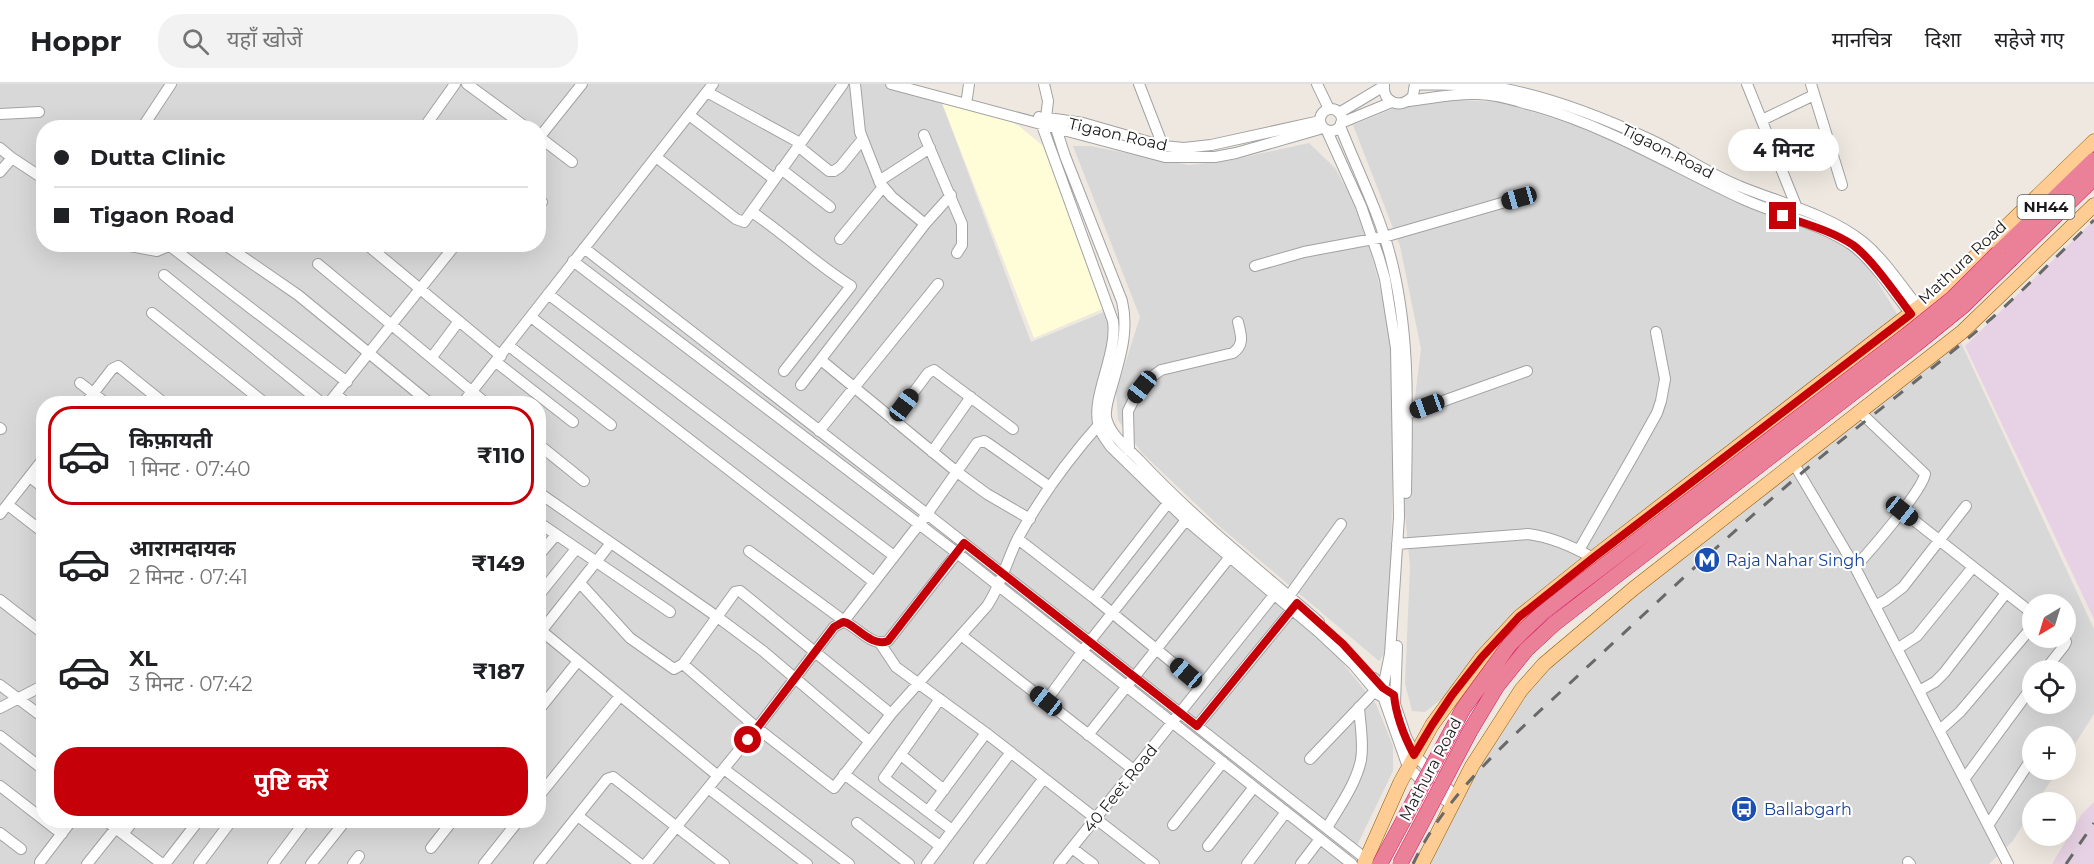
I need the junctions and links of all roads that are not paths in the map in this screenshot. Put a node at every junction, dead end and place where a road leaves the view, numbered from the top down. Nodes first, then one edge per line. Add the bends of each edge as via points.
1 (171, 84) edge
2 (455, 84) edge
3 (467, 84) edge
4 (582, 84) edge
5 (843, 84) edge
6 (855, 84) edge
7 (891, 84) edge
8 (918, 84) edge
9 (969, 84) edge
10 (1044, 84) edge
11 (1139, 84) edge
12 (1317, 84) edge
13 (1415, 84) edge
14 (1747, 84) edge
15 (1384, 85) edge
16 (710, 88) edge
17 (1812, 90) edge
18 (967, 98) junction
19 (1409, 101) junction
20 (1392, 102) junction
21 (39, 112) dead end
22 (0, 114) edge
23 (689, 115) junction
24 (1337, 118) junction
25 (147, 120) edge
26 (430, 120) edge
27 (516, 120) edge
28 (1762, 120) junction
29 (1050, 123) junction
30 (1323, 126) junction
31 (546, 128) edge
32 (924, 135) dead end
33 (1634, 138) junction
34 (862, 140) junction
35 (2094, 141) edge
36 (546, 142) edge
37 (799, 144) junction
38 (1162, 146) junction
39 (0, 148) edge
40 (930, 148) junction
41 (656, 157) junction
42 (12, 158) junction
43 (2094, 160) edge
44 (572, 162) dead end
45 (781, 169) junction
46 (0, 172) edge
47 (36, 174) edge
48 (2094, 178) edge
49 (774, 179) junction
50 (881, 184) junction
51 (1842, 185) dead end
52 (951, 195) junction
53 (1519, 198) dead end
54 (2094, 205) edge
55 (830, 207) dead end
56 (1797, 208) junction
57 (752, 212) junction
58 (926, 224) junction
59 (1378, 238) junction
60 (840, 239) dead end
61 (584, 248) junction
62 (181, 252) edge
63 (236, 252) edge
64 (376, 252) edge
65 (450, 252) edge
66 (957, 253) dead end
67 (2005, 256) junction
68 (573, 261) junction
69 (318, 264) dead end
70 (1255, 266) dead end
71 (164, 275) dead end
72 (938, 284) dead end
73 (422, 289) junction
74 (548, 294) junction
75 (1915, 311) junction
76 (152, 313) dead end
77 (531, 317) junction
78 (459, 321) junction
79 (1238, 322) dead end
80 (392, 325) junction
81 (1656, 332) dead end
82 (509, 346) junction
83 (370, 353) junction
84 (432, 357) junction
85 (499, 359) junction
86 (820, 360) junction
87 (784, 371) dead end
88 (1527, 371) dead end
89 (347, 382) junction
90 (80, 383) dead end
91 (801, 385) dead end
92 (855, 386) junction
93 (472, 392) junction
94 (94, 393) junction
95 (336, 394) edge
96 (92, 396) edge
97 (98, 396) edge
98 (155, 396) edge
99 (256, 396) edge
100 (313, 396) edge
101 (421, 396) edge
102 (469, 396) edge
103 (477, 396) edge
104 (542, 396) edge
105 (971, 397) junction
106 (546, 399) edge
107 (1860, 412) junction
108 (1407, 414) junction
109 (1106, 416) junction
110 (893, 420) junction
111 (573, 422) dead end
112 (611, 425) dead end
113 (1098, 425) junction
114 (1013, 429) dead end
115 (819, 431) junction
116 (546, 450) edge
117 (1129, 451) junction
118 (932, 452) junction
119 (1794, 464) junction
120 (36, 469) edge
121 (957, 472) junction
122 (30, 477) junction
123 (584, 481) dead end
124 (36, 482) edge
125 (1050, 487) junction
126 (546, 498) edge
127 (1168, 502) junction
128 (8, 505) junction
129 (1966, 506) dead end
130 (1902, 511) junction
131 (0, 514) edge
132 (927, 514) junction
133 (1030, 519) junction
134 (1186, 520) junction
135 (919, 524) junction
136 (1341, 524) dead end
137 (36, 527) edge
138 (546, 528) edge
139 (556, 535) junction
140 (1018, 539) junction
141 (1938, 540) junction
142 (611, 543) junction
143 (964, 543) junction
144 (1400, 543) junction
145 (546, 547) edge
146 (576, 549) junction
147 (1579, 550) junction
148 (749, 551) dead end
149 (957, 553) junction
150 (894, 556) junction
151 (1229, 558) junction
152 (1593, 558) junction
153 (596, 562) junction
154 (1856, 567) junction
155 (1973, 567) junction
156 (1002, 573) junction
157 (874, 582) junction
158 (580, 583) junction
159 (998, 585) junction
160 (546, 586) edge
161 (1277, 592) junction
162 (2006, 592) junction
163 (1094, 598) junction
164 (0, 600) edge
165 (1616, 602) junction
166 (1293, 603) junction
167 (2022, 605) edge
168 (1875, 606) junction
169 (670, 612) dead end
170 (1113, 613) junction
171 (716, 616) junction
172 (846, 622) junction
173 (546, 624) edge
174 (36, 628) edge
175 (961, 635) junction
176 (546, 636) edge
177 (2022, 639) edge
178 (1090, 641) junction
179 (880, 643) junction
180 (1157, 648) junction
181 (2062, 648) edge
182 (1897, 649) junction
183 (814, 651) junction
184 (1083, 651) junction
185 (2053, 660) edge
186 (578, 661) junction
187 (683, 664) junction
188 (1135, 676) junction
189 (795, 678) junction
190 (917, 683) junction
191 (0, 685) edge
192 (1202, 686) junction
193 (1128, 687) junction
194 (36, 689) edge
195 (1919, 691) junction
196 (620, 696) junction
197 (1386, 696) junction
198 (18, 699) junction
199 (940, 699) junction
200 (546, 701) edge
201 (1046, 701) junction
202 (2022, 701) edge
203 (1359, 707) junction
204 (0, 708) edge
205 (36, 712) edge
206 (1179, 712) junction
207 (891, 714) junction
208 (1172, 723) junction
209 (1197, 726) junction
210 (757, 728) junction
211 (1940, 730) junction
212 (986, 733) junction
213 (1088, 735) junction
214 (0, 736) edge
215 (869, 741) junction
216 (1011, 752) junction
217 (901, 755) junction
218 (1310, 759) dead end
219 (1411, 761) junction
220 (1223, 762) junction
221 (36, 764) edge
222 (1135, 771) junction
223 (721, 772) junction
224 (2022, 773) edge
225 (844, 774) junction
226 (1044, 778) junction
227 (1965, 778) junction
228 (0, 786) edge
229 (546, 787) edge
230 (1254, 787) junction
231 (708, 788) junction
232 (944, 790) junction
233 (1454, 801) junction
234 (928, 811) junction
235 (1286, 812) junction
236 (36, 814) edge
237 (578, 816) junction
238 (1095, 819) junction
239 (857, 823) dead end
240 (1989, 824) junction
241 (1173, 825) dead end
242 (1382, 825) junction
243 (676, 827) junction
244 (54, 828) edge
245 (66, 828) edge
246 (115, 828) edge
247 (123, 828) edge
248 (192, 828) edge
249 (226, 828) edge
250 (300, 828) edge
251 (340, 828) edge
252 (447, 828) edge
253 (513, 828) edge
254 (1327, 828) junction
255 (952, 830) junction
256 (119, 831) junction
257 (0, 833) edge
258 (62, 834) junction
259 (1320, 839) junction
260 (940, 846) junction
261 (1208, 846) dead end
262 (431, 848) dead end
263 (1072, 848) junction
264 (21, 849) dead end
265 (1429, 850) junction
266 (40, 862) dead end
267 (89, 863) edge
268 (541, 863) edge
269 (1061, 863) edge
270 (1370, 863) edge
271 (163, 864) edge
272 (199, 864) edge
273 (273, 864) edge
274 (311, 864) edge
275 (484, 864) edge
276 (640, 864) edge
277 (646, 864) edge
278 (724, 864) edge
279 (807, 864) edge
280 (849, 864) edge
281 (909, 864) edge
282 (927, 864) edge
283 (979, 864) edge
284 (1093, 864) edge
285 (1154, 864) edge
286 (1247, 864) edge
287 (1301, 864) edge
288 (1352, 864) edge
289 (1400, 864) edge
290 (1422, 864) edge
291 (2008, 864) edge

1 - 25 street
2 - 26 street
3 - 27 street
4 - 31 street
5 - 37 street
6 - 34 street
7 - 29 street
8 - 18 street, Tigaon Road
9 - 18 street
10 - 29 street
11 - 38 street
12 - 24 street
13 - 19 street
13 - 33 street, Tigaon Road via 1484,86 1544,98 1605,118
14 - 28 street
15 - 20 street
15 - 24 street
16 - 23 street
16 - 37 street
17 - 28 street
17 - 51 street
18 - 29 street, Tigaon Road
19 - 20 street, Tigaon Road
19 - 33 street, Tigaon Road via 1460,94 1500,97
20 - 24 street
21 - 22 street
23 - 41 street
23 - 49 street
24 - 30 street via 1335,131
24 - 30 street via 1322,113
24 - 59 street
28 - 56 street
29 - 30 street, Tigaon Road via 1150,154 1181,158 1236,153
29 - 38 street, Tigaon Road via 1083,123
29 - 109 street via 1122,301 1125,336
29 - 113 street via 1113,321
30 - 38 street, Tigaon Road via 1196,147
30 - 59 street
32 - 40 street
33 - 56 street, Tigaon Road via 1738,186
33 - 75 street, Tigaon Road via 1745,200 1852,245
34 - 37 street via 834,171 829,171
34 - 50 street
35 - 75 main road
36 - 44 street
37 - 45 street
39 - 42 street
40 - 50 street
40 - 52 street
41 - 57 street via 736,219 744,222
41 - 61 street
42 - 46 street
42 - 47 street
43 - 67 highway, Mathura Road / NH44
45 - 49 street
45 - 55 street
48 - 67 highway, Mathura Road / NH44
49 - 57 street
50 - 58 street
50 - 60 street
52 - 58 street
52 - 66 street via 963,231
53 - 59 street
54 - 107 main road via 1966,328
56 - 75 street, Tigaon Road via 1864,243 1884,264
57 - 87 street via 851,286
58 - 86 street
59 - 70 street
59 - 108 street via 1399,293
59 - 144 street via 1396,348
61 - 68 street
61 - 115 street
62 - 89 street
63 - 83 street via 298,295
64 - 73 street
65 - 73 street
67 - 270 highway, Mathura Road / NH44, bridge via 1543,612 1510,644 1485,677
67 - 289 highway, Mathura Road / NH44, bridge via 1963,306 1923,339 1537,639 1497,686
68 - 74 street
68 - 135 street
69 - 80 street
71 - 100 street
72 - 92 street
73 - 78 street
73 - 80 street
74 - 77 street
74 - 150 street
75 - 152 main road
76 - 99 street
77 - 82 street
77 - 157 street
78 - 84 street
78 - 85 street
79 - 117 street via 1242,339 1233,353 1161,370 1150,378 1128,411
80 - 83 street
80 - 84 street
81 - 147 street via 1665,379 1661,401
82 - 85 street
82 - 112 street
83 - 89 street
83 - 101 street
84 - 93 street
85 - 93 street
85 - 104 street
86 - 91 street
86 - 92 street
88 - 108 street
89 - 95 street
90 - 94 street
92 - 110 street
92 - 115 street
93 - 102 street
93 - 103 street
94 - 96 street
94 - 97 street
94 - 98 street via 118,366
105 - 110 street via 932,370
105 - 114 street
105 - 118 street
106 - 111 street
107 - 119 main road
107 - 130 street via 1924,474
108 - 144 street
109 - 113 street
109 - 117 street
110 - 118 street
113 - 125 street
113 - 127 street via 1111,447
115 - 132 street
116 - 123 street
117 - 161 street
118 - 121 street
119 - 154 street
119 - 165 main road
120 - 122 street
121 - 125 street via 977,442 984,441
121 - 132 street
121 - 133 street
122 - 124 street
122 - 128 street
125 - 133 street
126 - 142 street
127 - 134 street
127 - 163 street
128 - 131 street
128 - 137 street
129 - 141 street
130 - 141 street
130 - 154 street
132 - 135 street
132 - 143 street
133 - 140 street
134 - 151 street
134 - 170 street
135 - 149 street
135 - 150 street
136 - 166 street
138 - 139 street
139 - 145 street
139 - 146 street
140 - 156 street
140 - 163 street
141 - 155 street
141 - 168 street via 1903,586
142 - 153 street
142 - 171 street
143 - 149 street
143 - 156 street
144 - 147 street via 1528,534
144 - 197 street
146 - 153 street
146 - 160 street
147 - 152 street
148 - 172 street
149 - 159 street
149 - 179 street via 888,641
150 - 157 street
151 - 161 street
151 - 180 street
152 - 165 street
152 - 219 main road via 1519,617 1482,657
153 - 158 street
153 - 169 street
154 - 168 street
155 - 162 street
155 - 182 street via 1917,636
156 - 159 street
156 - 178 street
157 - 172 street
158 - 173 street
158 - 187 street via 638,644 674,669
159 - 175 street via 987,606
159 - 184 street
161 - 166 street
161 - 192 street, 40 Feet Road
162 - 167 street
162 - 195 street via 1944,673
163 - 170 street
164 - 174 street
165 - 233 main road via 1551,657 1521,690
166 - 197 street via 1343,644
166 - 209 street
168 - 182 street
170 - 178 street
170 - 180 street
171 - 183 street via 740,591
171 - 187 street
171 - 189 street
172 - 179 street
172 - 183 street via 834,627
175 - 190 street
175 - 201 street
176 - 186 street
177 - 211 street
178 - 184 street
178 - 188 street
179 - 190 street via 896,667
180 - 188 street
180 - 192 street
181 - 185 street
182 - 195 street
183 - 189 street
183 - 207 street
184 - 193 street
184 - 201 street
186 - 196 street
186 - 200 street
187 - 210 street
188 - 193 street
188 - 206 street
189 - 210 street
189 - 215 street
190 - 199 street
190 - 207 street
191 - 198 street
192 - 206 street, 40 Feet Road
193 - 208 street
193 - 213 street
194 - 198 street
195 - 211 street
196 - 223 street
196 - 229 street
197 - 203 street
197 - 219 street
198 - 204 street
198 - 205 street
199 - 212 street
199 - 217 street
201 - 213 street
202 - 227 street
203 - 218 street
203 - 254 street via 1361,761
206 - 208 street, 40 Feet Road
206 - 209 street
207 - 215 street
208 - 220 street
208 - 222 street, 40 Feet Road
209 - 254 street
210 - 223 street
210 - 225 street via 834,788
211 - 227 street
212 - 216 street
212 - 232 street
213 - 222 street
214 - 221 street
215 - 225 street
216 - 226 street
216 - 255 street
217 - 232 street
217 - 234 street via 884,778
219 - 233 street via 1429,788
219 - 242 main road
220 - 230 street
220 - 241 street
222 - 238 street, 40 Feet Road
223 - 231 street
223 - 280 street
224 - 240 street
225 - 260 street
226 - 238 street
226 - 283 street
227 - 240 street
228 - 236 street
230 - 235 street
230 - 261 street
231 - 243 street
231 - 279 street
232 - 234 street
233 - 265 main road
234 - 255 street
235 - 259 street
235 - 286 street
237 - 243 street via 607,779 613,777
237 - 268 street
237 - 276 street
238 - 263 street, 40 Feet Road
238 - 285 street
239 - 281 street
240 - 291 street
242 - 265 main road via 1416,848
242 - 270 main road
243 - 277 street
243 - 278 street
244 - 258 street
245 - 258 street
246 - 256 street
247 - 256 street
248 - 271 street
249 - 272 street
250 - 273 street
251 - 274 street
252 - 262 street
253 - 275 street
254 - 270 street
255 - 260 street
256 - 267 street
256 - 271 street
257 - 264 street
258 - 266 street
259 - 287 street
259 - 288 street
260 - 282 street
263 - 269 street, 40 Feet Road
263 - 284 street
265 - 290 main road

